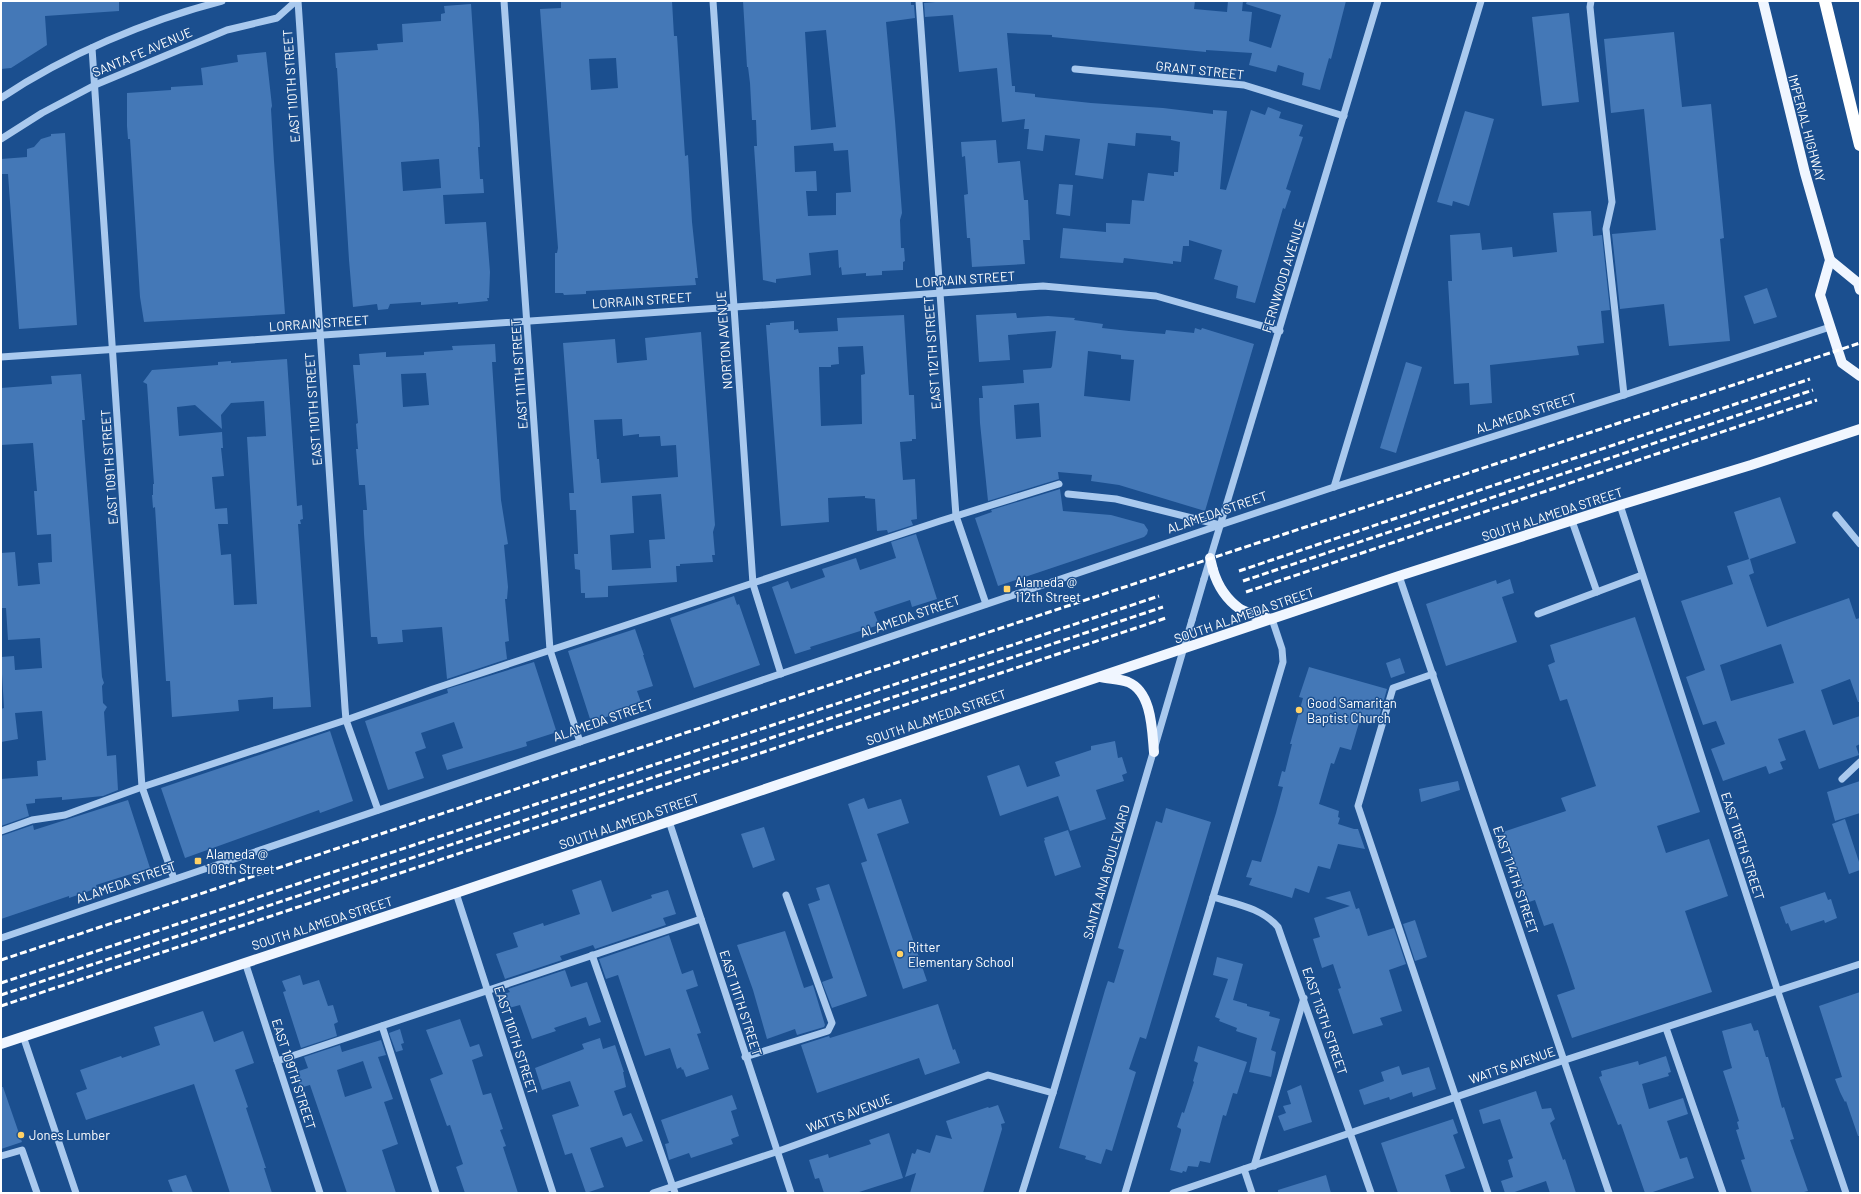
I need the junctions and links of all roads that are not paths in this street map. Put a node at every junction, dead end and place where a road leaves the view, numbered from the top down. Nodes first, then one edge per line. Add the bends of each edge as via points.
1 (222, 1) edge
2 (297, 1) edge
3 (504, 1) edge
4 (713, 1) edge
5 (919, 1) edge
6 (1378, 1) edge
7 (1481, 1) edge
8 (1592, 1) edge
9 (1763, 1) edge
10 (1825, 1) edge
11 (92, 48) junction
12 (1075, 69) dead end
13 (95, 85) junction
14 (1, 98) edge
15 (1344, 116) junction
16 (1, 139) edge
17 (1860, 145) edge
18 (1830, 260) junction
19 (1860, 290) edge
20 (940, 293) junction
21 (734, 306) junction
22 (528, 320) junction
23 (1830, 327) junction
24 (1280, 331) junction
25 (320, 335) junction
26 (114, 349) junction
27 (1, 357) edge
28 (1860, 376) edge
29 (1624, 395) junction
30 (1860, 429) edge
31 (1059, 484) dead end
32 (1334, 487) junction
33 (1068, 494) dead end
34 (1620, 505) junction
35 (1836, 515) dead end
36 (956, 516) junction
37 (1572, 521) junction
38 (1220, 525) junction
39 (1860, 544) edge
40 (1210, 558) junction
41 (1642, 575) junction
42 (1399, 576) junction
43 (753, 584) junction
44 (1597, 592) junction
45 (986, 604) junction
46 (1538, 614) dead end
47 (1272, 619) junction
48 (1184, 648) junction
49 (550, 650) junction
50 (781, 674) junction
51 (1433, 674) junction
52 (1098, 677) junction
53 (346, 720) junction
54 (580, 742) junction
55 (1154, 752) junction
56 (1860, 762) edge
57 (1842, 779) dead end
58 (142, 787) junction
59 (378, 810) junction
60 (669, 821) junction
61 (1, 831) edge
62 (174, 880) junction
63 (456, 893) junction
64 (786, 895) dead end
65 (1213, 898) junction
66 (701, 919) junction
67 (1, 938) edge
68 (592, 955) junction
69 (245, 962) junction
70 (1860, 964) edge
71 (488, 992) junction
72 (1778, 992) junction
73 (1304, 998) junction
74 (382, 1026) junction
75 (1666, 1028) junction
76 (23, 1036) junction
77 (1, 1044) edge
78 (745, 1057) junction
79 (1565, 1060) junction
80 (277, 1061) junction
81 (1053, 1093) junction
82 (1456, 1097) junction
83 (1351, 1133) junction
84 (776, 1152) junction
85 (1, 1156) edge
86 (1254, 1166) junction
87 (1244, 1169) junction
88 (674, 1190) edge
89 (37, 1193) edge
90 (76, 1193) edge
91 (320, 1193) edge
92 (436, 1193) edge
93 (553, 1193) edge
94 (653, 1193) edge
95 (791, 1193) edge
96 (1022, 1193) edge
97 (1125, 1193) edge
98 (1173, 1193) edge
99 (1252, 1193) edge
100 (1371, 1193) edge
101 (1488, 1193) edge
102 (1609, 1193) edge
103 (1723, 1193) edge
104 (1846, 1193) edge

1 - 11 street, SANTA FE AVENUE via 191,9
2 - 13 street, SANTA FE AVENUE via 277,18 227,30
2 - 25 street, EAST 110TH STREET
3 - 22 street, EAST 111TH STREET
4 - 21 street, NORTON AVENUE
5 - 20 street, EAST 112TH STREET
6 - 15 street, FERNWOOD AVENUE
7 - 32 street
8 - 29 street via 1590,7 1612,202 1606,229
9 - 18 main road, IMPERIAL HIGHWAY via 1805,173
10 - 17 highway
11 - 13 street, EAST 109TH STREET
11 - 14 street, SANTA FE AVENUE
12 - 15 street, GRANT STREET via 1244,85
13 - 16 street, SANTA FE AVENUE via 42,113
13 - 26 street, EAST 109TH STREET
15 - 24 street, FERNWOOD AVENUE
18 - 19 main road via 1858,283
18 - 23 main road via 1820,295
20 - 21 street, LORRAIN STREET
20 - 24 street, LORRAIN STREET via 1043,286 1156,296
20 - 36 street, EAST 112TH STREET
21 - 22 street, LORRAIN STREET
21 - 43 street, NORTON AVENUE
22 - 25 street, LORRAIN STREET
22 - 49 street, EAST 111TH STREET
23 - 28 main road via 1842,363
23 - 29 street, ALAMEDA STREET
24 - 38 street, FERNWOOD AVENUE
25 - 26 street, LORRAIN STREET
25 - 53 street, EAST 110TH STREET
26 - 27 street, LORRAIN STREET
26 - 58 street, EAST 109TH STREET
29 - 32 street, ALAMEDA STREET
30 - 34 main road, SOUTH ALAMEDA STREET
31 - 36 street
32 - 38 street, ALAMEDA STREET
33 - 38 street via 1116,499
34 - 37 main road, SOUTH ALAMEDA STREET
34 - 41 street, EAST 115TH STREET
35 - 39 street
36 - 43 street
36 - 45 street, EAST 112TH STREET
37 - 42 main road, SOUTH ALAMEDA STREET
37 - 44 street
38 - 40 street, FERNWOOD AVENUE
38 - 45 street, ALAMEDA STREET
40 - 47 main road, bridge via 1217,582 1224,594 1240,609
40 - 48 street, SANTA ANA BOULEVARD, bridge
41 - 44 street
41 - 72 street, EAST 115TH STREET
42 - 47 main road, SOUTH ALAMEDA STREET
42 - 51 street, EAST 114TH STREET
43 - 49 street
43 - 50 street, NORTON AVENUE
44 - 46 street
45 - 50 street, ALAMEDA STREET
47 - 48 main road, SOUTH ALAMEDA STREET
47 - 65 street via 1282,649 1283,662
48 - 52 main road, SOUTH ALAMEDA STREET
48 - 55 street, SANTA ANA BOULEVARD
49 - 53 street
49 - 54 street, EAST 111TH STREET
50 - 54 street, ALAMEDA STREET
51 - 79 street, EAST 114TH STREET
51 - 82 street via 1392,688 1358,806
52 - 55 main road via 1127,682 1137,688 1146,703 1152,722
52 - 60 main road, SOUTH ALAMEDA STREET
53 - 58 street
53 - 59 street, EAST 110TH STREET
54 - 59 street, ALAMEDA STREET
55 - 81 street, SANTA ANA BOULEVARD
56 - 57 street
58 - 61 street via 64,815 32,820
58 - 62 street, EAST 109TH STREET
59 - 62 street, ALAMEDA STREET
60 - 63 main road, SOUTH ALAMEDA STREET
60 - 66 street, EAST 111TH STREET
62 - 67 street, ALAMEDA STREET
63 - 69 main road, SOUTH ALAMEDA STREET
63 - 71 street, EAST 110TH STREET
64 - 78 street via 832,1024 831,1028
65 - 73 street, EAST 113TH STREET via 1263,912 1271,918 1278,927
65 - 97 street
66 - 68 street
66 - 78 street, EAST 111TH STREET
68 - 71 street
68 - 88 street
69 - 76 main road, SOUTH ALAMEDA STREET
69 - 80 street, EAST 109TH STREET
70 - 72 street, WATTS AVENUE
71 - 74 street
71 - 93 street, EAST 110TH STREET
72 - 75 street, WATTS AVENUE
72 - 104 street, EAST 115TH STREET
73 - 83 street, EAST 113TH STREET
73 - 86 street
74 - 80 street
74 - 92 street
75 - 79 street, WATTS AVENUE
75 - 103 street
76 - 77 main road
76 - 90 street
78 - 84 street, EAST 111TH STREET
79 - 82 street, WATTS AVENUE
79 - 102 street, EAST 114TH STREET
80 - 91 street, EAST 109TH STREET
81 - 84 street, WATTS AVENUE via 988,1075
81 - 96 street, SANTA ANA BOULEVARD
82 - 83 street, WATTS AVENUE
82 - 101 street
83 - 86 street, WATTS AVENUE
83 - 100 street, EAST 113TH STREET
84 - 88 street, WATTS AVENUE
84 - 95 street, EAST 111TH STREET
85 - 89 street via 22,1150
86 - 87 street, WATTS AVENUE
87 - 98 street, WATTS AVENUE
87 - 99 street
88 - 94 street, WATTS AVENUE

